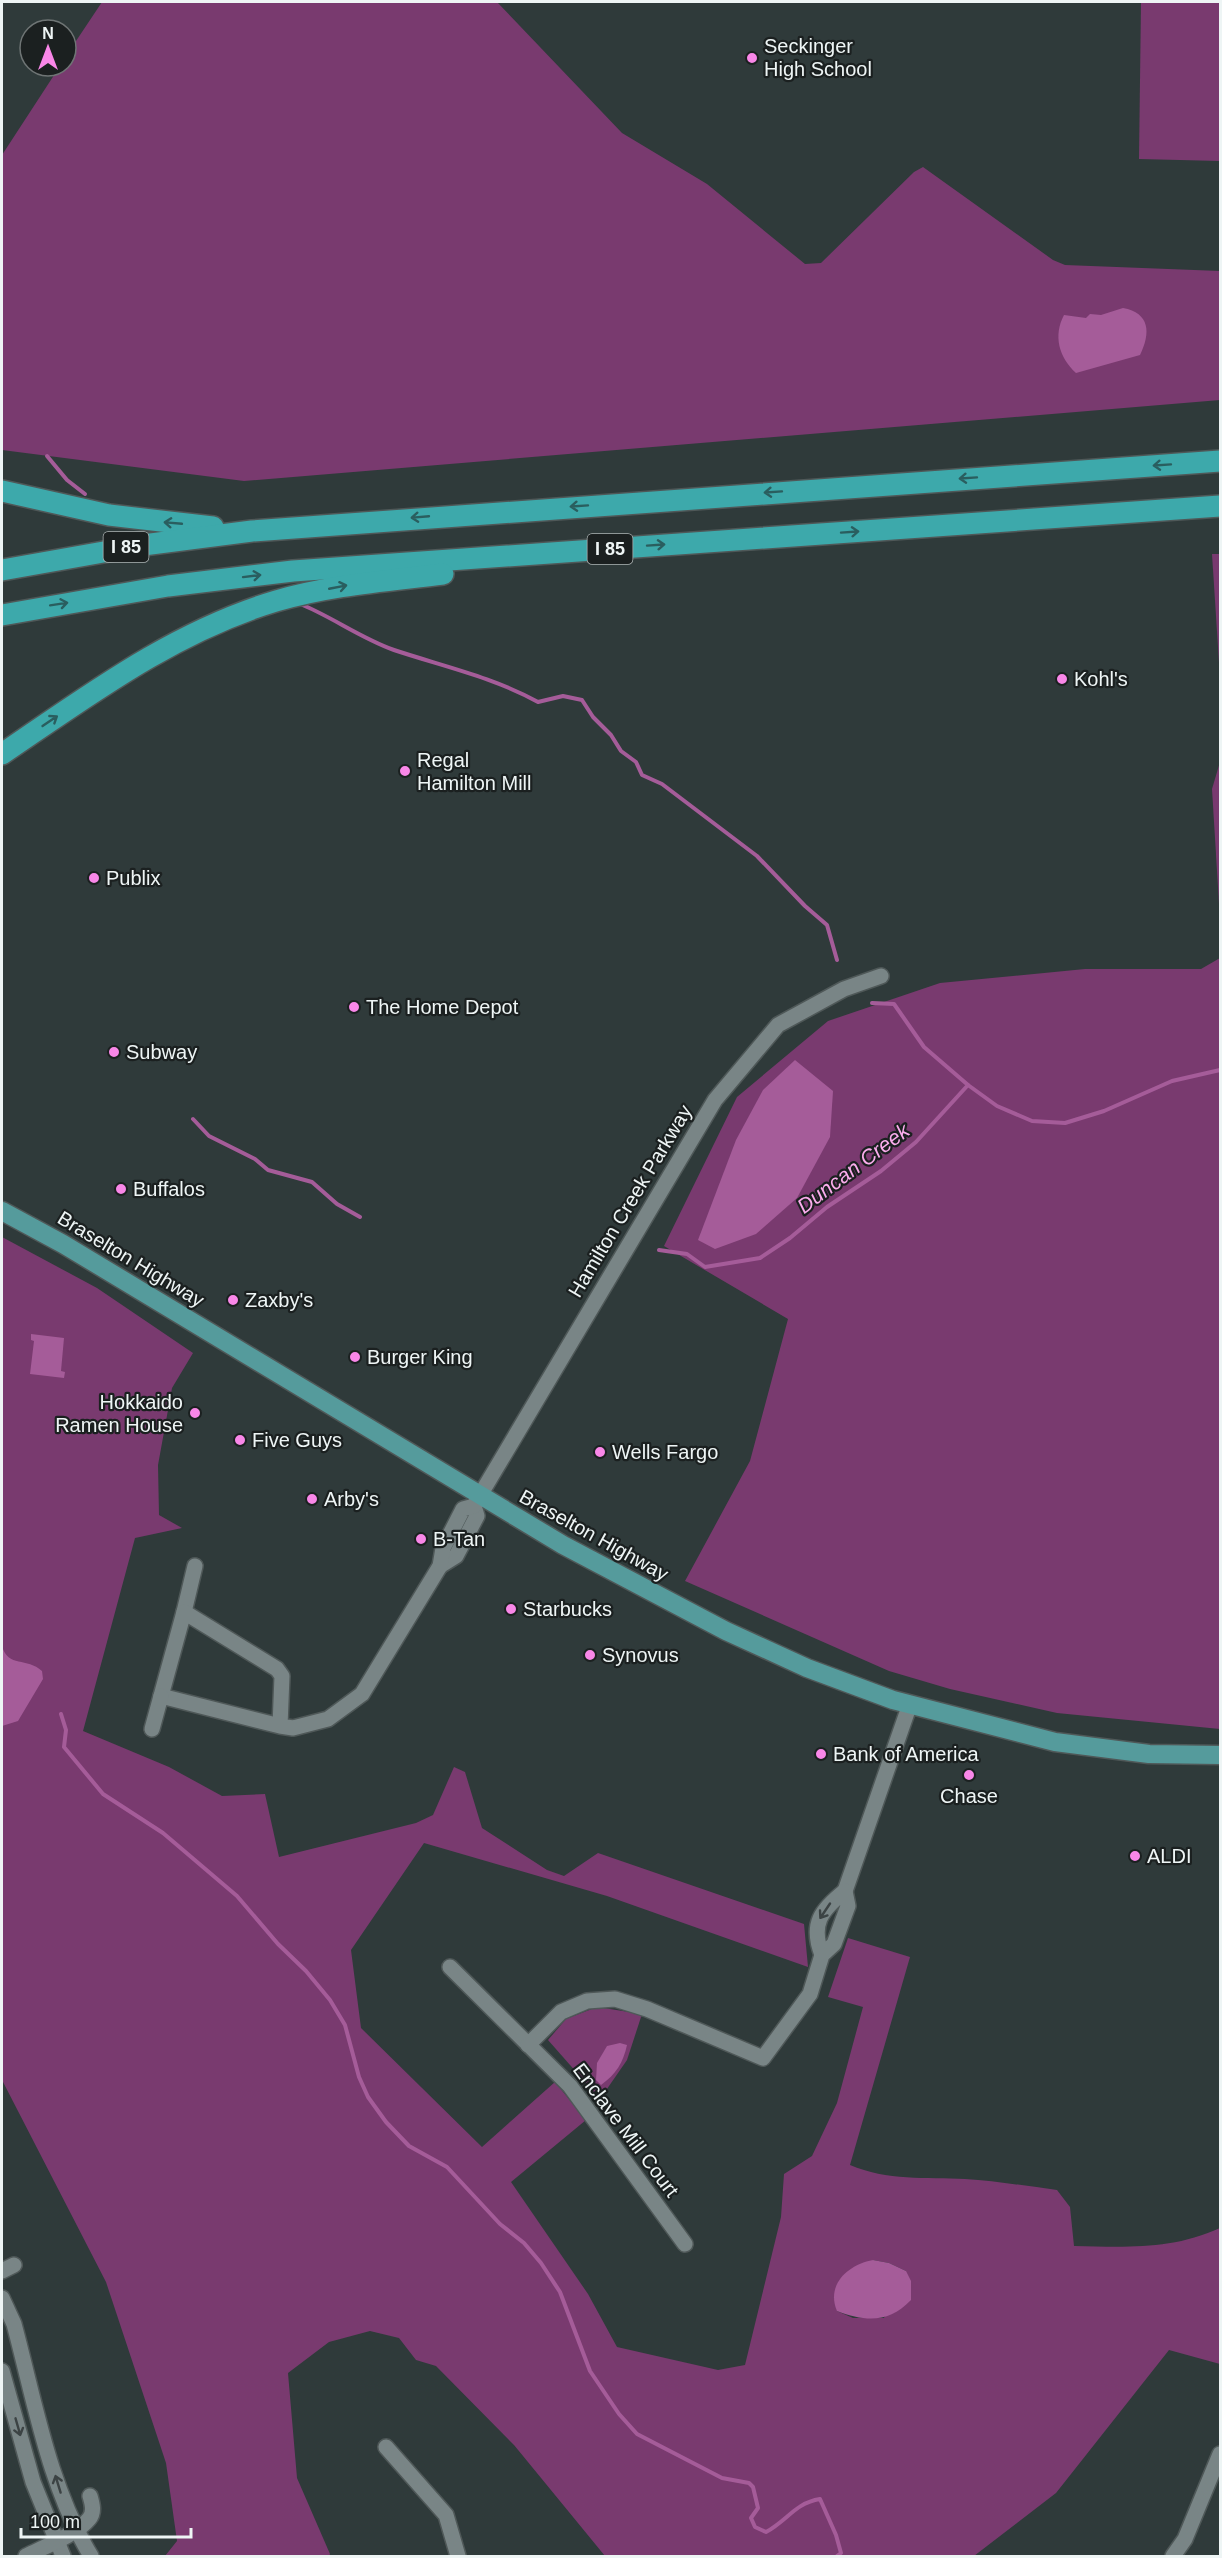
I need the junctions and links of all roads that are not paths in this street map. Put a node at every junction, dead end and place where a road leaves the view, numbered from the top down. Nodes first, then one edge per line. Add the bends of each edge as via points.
1 (1221, 461) edge
2 (2, 491) edge
3 (1221, 506) edge
4 (252, 531) junction
5 (623, 548) junction
6 (2, 570) edge
7 (2, 615) edge
8 (2, 754) edge
9 (880, 976) dead end
10 (2, 1212) edge
11 (476, 1501) junction
12 (195, 1566) dead end
13 (184, 1612) junction
14 (161, 1696) junction
15 (910, 1704) junction
16 (280, 1726) junction
17 (152, 1729) dead end
18 (1221, 1755) edge
19 (845, 1891) junction
20 (822, 1955) junction
21 (450, 1967) dead end
22 (528, 2045) junction
23 (685, 2244) dead end
24 (2, 2298) edge
25 (2, 2371) edge
26 (386, 2446) dead end
27 (1221, 2454) edge
28 (90, 2496) dead end
29 (76, 2529) junction
30 (57, 2541) junction
31 (26, 2556) edge
32 (63, 2556) edge
33 (91, 2556) edge
34 (458, 2556) edge
35 (1173, 2556) edge

1 -> 4 highway, I 85
4 -> 2 highway via 110,515
5 -> 3 highway, I 85
4 - 6 highway, I 85 via 133,546
7 -> 5 highway, I 85 via 168,586 293,571
8 -> 5 highway via 145,658 216,623 269,603 351,585
9 - 11 street, Hamilton Creek Parkway via 844,989 778,1025 715,1100
10 - 11 main road, Braselton Highway via 63,1244
11 - 15 main road, Braselton Highway via 734,1635 807,1668
11 - 16 street, Hamilton Creek Parkway via 463,1509 443,1548 440,1566 362,1694 328,1719 293,1728
12 - 13 street
13 - 14 street
13 - 16 street via 278,1669 282,1676
14 - 16 street, Hamilton Creek Parkway
14 - 17 street
15 - 18 main road, Braselton Highway via 1055,1742 1149,1754
15 - 19 street
19 - 20 street via 848,1906 834,1944
19 -> 20 street via 820,1916 817,1942
20 - 22 street via 810,1994 763,2058 615,1999 588,2001 561,2012
21 - 22 street, Enclave Mill Court
22 - 23 street, Enclave Mill Court via 570,2086
29 -> 24 street via 61,2493 14,2324
25 -> 30 street via 33,2482
26 - 34 street via 446,2515
27 - 35 street via 1185,2539
28 - 29 street via 90,2518
29 - 30 street
29 - 33 street
30 - 31 street
30 - 32 street

